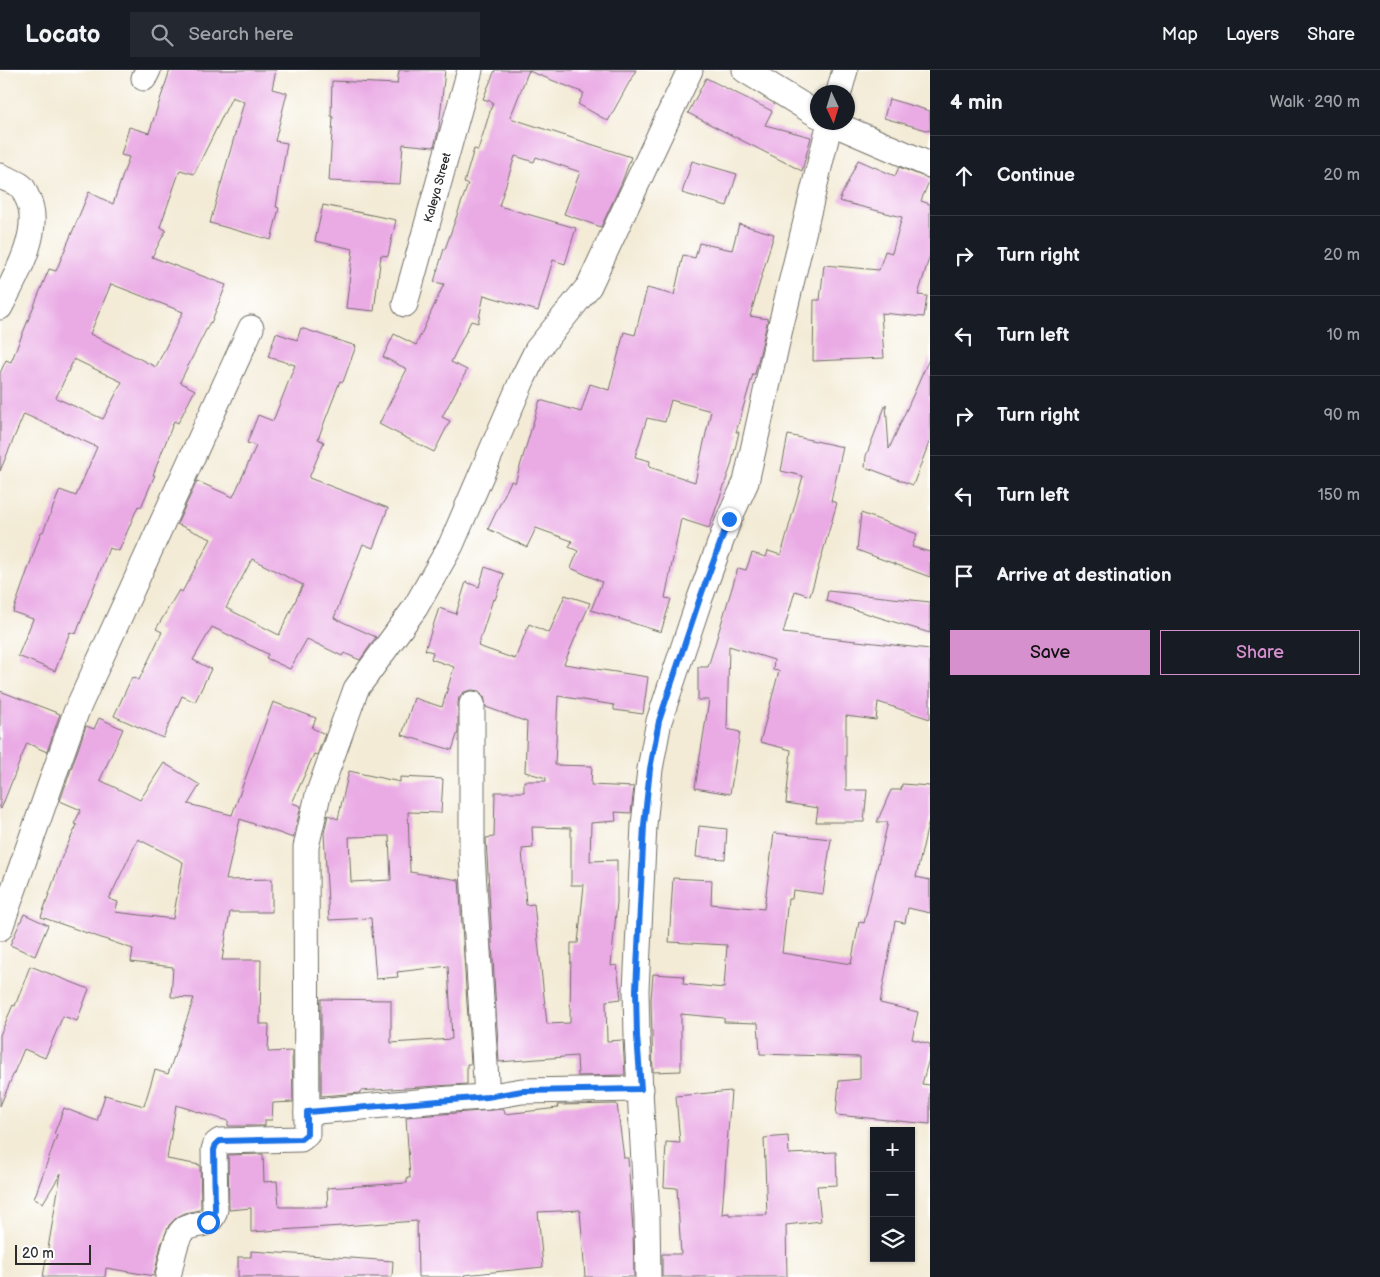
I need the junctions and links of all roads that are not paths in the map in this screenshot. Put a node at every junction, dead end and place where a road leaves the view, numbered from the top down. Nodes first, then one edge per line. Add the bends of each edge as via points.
1 (470, 70) edge
2 (690, 70) edge
3 (746, 70) edge
4 (845, 70) edge
5 (841, 85) edge
6 (810, 110) edge
7 (828, 130) edge
8 (847, 130) edge
9 (930, 165) edge
10 (0, 176) edge
11 (405, 304) dead end
12 (0, 307) edge
13 (251, 328) dead end
14 (472, 704) dead end
15 (0, 928) edge
16 (641, 1089) junction
17 (487, 1097) junction
18 (307, 1112) junction
19 (168, 1277) edge
20 (648, 1277) edge

1 - 11 street, Kaleya Street
2 - 18 street via 589,286 537,350 451,545 415,608 356,690 318,794 306,847
3 - 6 street
4 - 5 street
7 - 16 street via 746,482 700,598 659,721 644,825 636,990
8 - 9 street
10 - 12 street via 22,186 33,221 17,274
13 - 15 street via 76,712
14 - 17 street via 472,854
16 - 17 street via 522,1091
16 - 20 street
17 - 18 street
18 - 19 street via 307,1134 301,1139 220,1141 216,1144 214,1218 184,1229 179,1235

